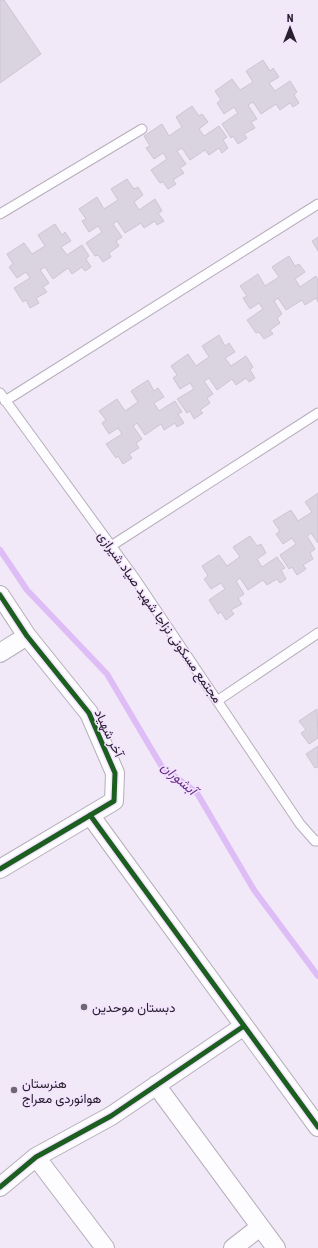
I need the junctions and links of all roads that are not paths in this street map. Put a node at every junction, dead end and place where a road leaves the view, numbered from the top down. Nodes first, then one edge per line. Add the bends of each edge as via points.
1 (142, 129) dead end
2 (318, 204) edge
3 (0, 214) edge
4 (3, 397) edge
5 (318, 413) edge
6 (111, 546) junction
7 (0, 595) edge
8 (318, 633) edge
9 (27, 636) junction
10 (0, 654) edge
11 (217, 701) junction
12 (90, 815) junction
13 (318, 841) edge
14 (0, 868) edge
15 (244, 1026) junction
16 (156, 1086) junction
17 (318, 1127) edge
18 (36, 1157) junction
19 (0, 1187) edge
20 (260, 1227) junction
21 (104, 1248) edge
22 (233, 1248) edge
23 (276, 1248) edge

1 - 3 lane
2 - 4 lane
4 - 6 lane, مجتمع مسکونی نزاجا شهید صیاد شیرازی
5 - 6 lane
6 - 11 lane, مجتمع مسکونی نزاجا شهید صیاد شیرازی
7 - 9 street, آخر شهیاد
8 - 11 lane
9 - 10 street
9 - 12 street, آخر شهیاد via 89,713 115,773 114,801
11 - 13 lane, مجتمع مسکونی نزاجا شهید صیاد شیرازی via 300,824 315,841
12 - 14 street, آخر شهیاد
12 - 15 street
15 - 16 street
15 - 17 street
16 - 18 street via 111,1116
16 - 20 street
18 - 19 street
18 - 21 street
20 - 22 street
20 - 23 street

